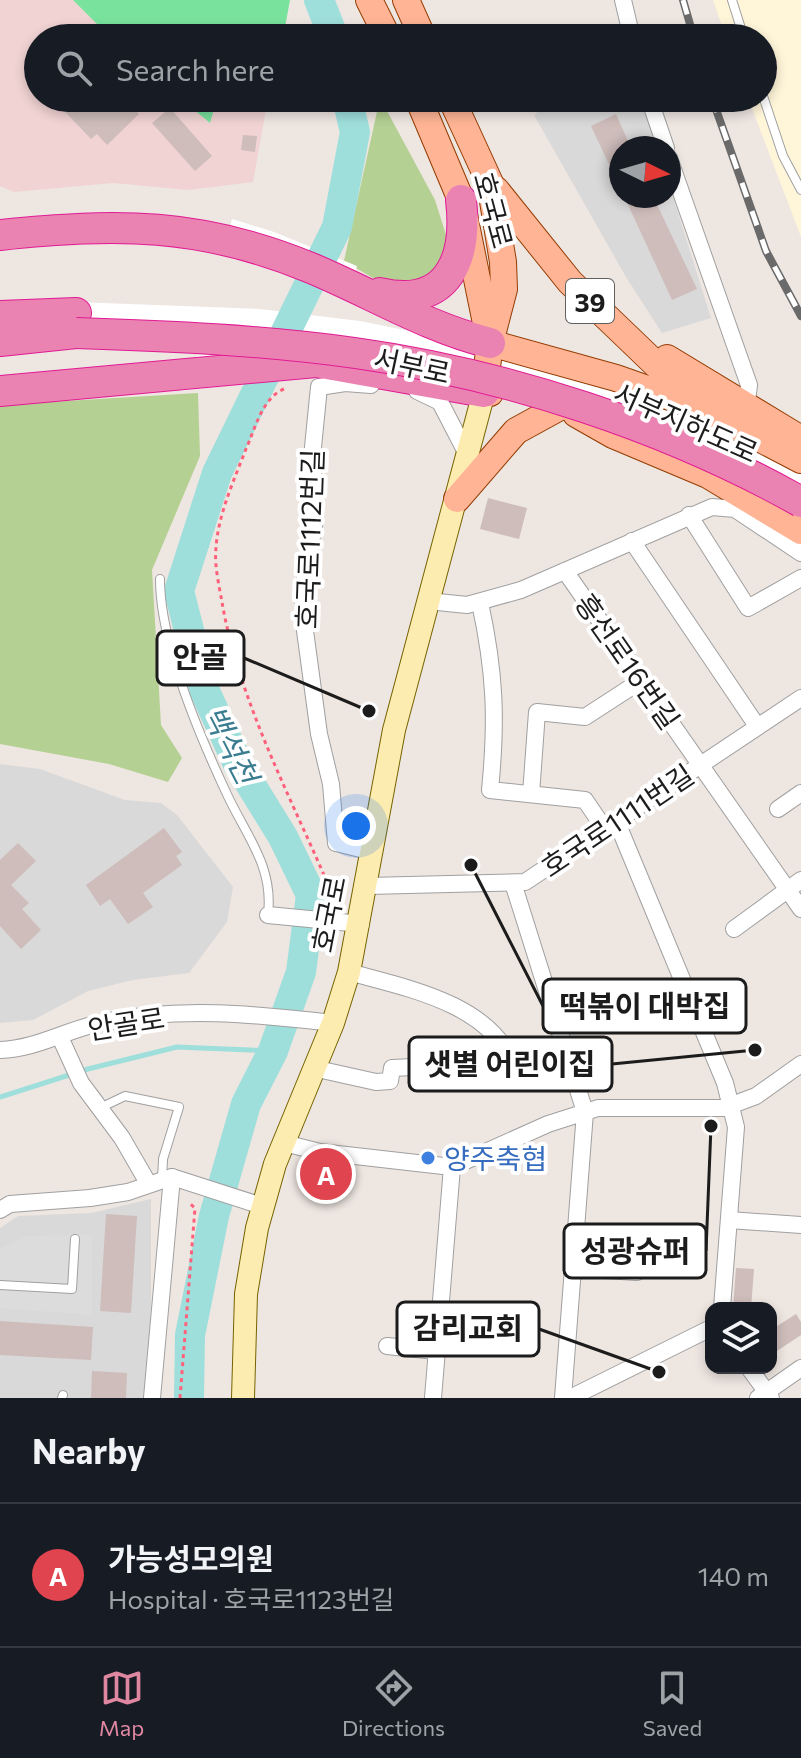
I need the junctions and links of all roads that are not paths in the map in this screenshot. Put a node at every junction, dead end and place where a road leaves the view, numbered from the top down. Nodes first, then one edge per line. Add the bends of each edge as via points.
1 (369, 0) edge
2 (406, 0) edge
3 (623, 0) edge
4 (732, 0) edge
5 (381, 24) edge
6 (417, 24) edge
7 (629, 24) edge
8 (740, 24) edge
9 (424, 112) edge
10 (457, 112) edge
11 (654, 112) edge
12 (768, 112) edge
13 (662, 136) edge
14 (490, 183) junction
15 (801, 190) edge
16 (681, 192) edge
17 (461, 200) junction
18 (0, 235) edge
19 (351, 285) junction
20 (0, 316) edge
21 (611, 320) junction
22 (76, 323) junction
23 (0, 341) edge
24 (490, 343) junction
25 (317, 374) junction
26 (0, 391) edge
27 (482, 402) junction
28 (701, 408) junction
29 (746, 409) junction
30 (574, 412) junction
31 (801, 439) edge
32 (468, 456) junction
33 (801, 460) edge
34 (801, 478) edge
35 (457, 499) junction
36 (801, 502) edge
37 (801, 511) edge
38 (689, 515) junction
39 (801, 531) edge
40 (632, 541) junction
41 (801, 553) edge
42 (565, 571) junction
43 (801, 578) edge
44 (160, 579) dead end
45 (428, 601) junction
46 (480, 603) junction
47 (642, 680) junction
48 (801, 698) edge
49 (757, 726) junction
50 (700, 764) junction
51 (801, 793) edge
52 (531, 794) junction
53 (778, 809) dead end
54 (610, 824) junction
55 (373, 852) junction
56 (513, 883) junction
57 (794, 885) edge
58 (368, 886) junction
59 (801, 909) edge
60 (268, 915) joint
61 (361, 924) junction
62 (734, 929) dead end
63 (349, 972) junction
64 (592, 1005) dead end
65 (556, 1018) junction
66 (322, 1022) junction
67 (60, 1037) junction
68 (564, 1047) junction
69 (0, 1050) edge
70 (451, 1058) dead end
71 (801, 1064) edge
72 (313, 1068) junction
73 (731, 1107) junction
74 (99, 1108) junction
75 (585, 1112) junction
76 (284, 1143) junction
77 (452, 1167) junction
78 (167, 1182) junction
79 (262, 1206) junction
80 (0, 1210) edge
81 (729, 1220) junction
82 (801, 1225) edge
83 (75, 1239) dead end
84 (572, 1268) junction
85 (637, 1272) dead end
86 (0, 1285) edge
87 (722, 1302) edge
88 (705, 1331) edge
89 (387, 1346) dead end
90 (436, 1351) junction
91 (801, 1368) edge
92 (752, 1374) edge
93 (765, 1396) edge
94 (152, 1398) edge
95 (243, 1398) edge
96 (433, 1398) edge
97 (563, 1398) edge
98 (570, 1398) edge

1 - 5 main road
2 - 6 main road
3 - 7 street
4 - 8 lane
9 - 17 main road, 호국로 / 39
10 - 14 main road, 호국로 / 39
11 - 13 street
12 - 15 lane
14 - 21 main road, 39 via 570,282
14 - 24 main road, 호국로 / 39 via 504,289
16 - 29 street via 749,385
17 - 19 highway via 462,247 442,282 423,294 401,297
17 - 24 main road, 호국로 / 39
18 - 19 highway via 127,226 186,230 227,238
19 - 24 highway via 437,327
20 - 22 highway, 서부로
21 - 28 main road, 39
21 - 29 main road
22 - 23 highway, 서부로
22 - 34 highway, 서부로 via 264,322 434,347 658,412
22 - 36 highway, 서부로, bridge via 356,353 491,382 650,430 719,458
24 - 27 main road, 호국로 / 39
24 - 28 main road, 서부로 / 39
25 - 26 highway via 189,372
25 - 27 highway via 426,383
25 - 32 street via 345,383 424,392 448,413
25 - 55 street, 호국로1112번길 via 312,457 316,514 304,583 305,642 331,784 336,843
27 - 30 main road, 서부로
27 - 32 street, 호국로
28 - 33 main road, 서부지하도로 / 39
29 - 31 main road
30 - 35 main road via 516,431
30 - 37 main road, 서부지하도로 via 649,435
30 - 39 main road via 613,435 708,475
32 - 35 street, 호국로
35 - 45 street, 호국로
38 - 40 street
38 - 41 street via 712,507 735,509
38 - 43 street via 748,608
40 - 42 street
40 - 49 street
42 - 46 street
42 - 47 street, 흥선로16번길
44 - 60 lane via 168,635 207,748 266,867
45 - 46 street
45 - 55 street, 호국로 via 394,730
46 - 52 street via 496,707 490,790
47 - 50 street, 흥선로16번길
47 - 52 street via 585,717 537,712
48 - 49 street, 호국로1111번길
49 - 50 street, 호국로1111번길
50 - 54 street, 호국로1111번길
50 - 57 street, 흥선로16번길
51 - 53 street
52 - 54 street via 585,800
54 - 56 street, 호국로1111번길 via 540,873
54 - 73 street
55 - 58 street, 호국로
56 - 58 street, 호국로1111번길
56 - 65 street
57 - 59 street, 흥선로16번길
57 - 62 street
58 - 61 street, 호국로
60 - 61 street
61 - 63 street, 호국로
63 - 66 street, 호국로
63 - 68 street via 422,993 483,1023 506,1047 513,1064
64 - 65 street
65 - 68 street
66 - 67 street, 안골로 via 254,1013 142,1015
66 - 72 street, 호국로
67 - 69 street, 안골로
67 - 74 street
68 - 75 street
70 - 72 street via 433,1066 392,1068 390,1081
71 - 73 street
72 - 76 street, 호국로
73 - 75 street via 612,1106
73 - 81 street via 736,1127
74 - 78 street
74 - 78 lane via 125,1096 179,1107 163,1159
75 - 77 street
75 - 84 street
76 - 77 street
76 - 79 street, 호국로
77 - 90 street
78 - 79 street via 233,1194
78 - 80 street via 128,1192 10,1204
78 - 94 street
79 - 95 street, 호국로 via 247,1283
81 - 82 street
81 - 87 street
83 - 86 lane via 72,1289
84 - 85 street
84 - 97 street
88 - 98 street
89 - 90 street
90 - 96 street
91 - 93 street
92 - 93 street

